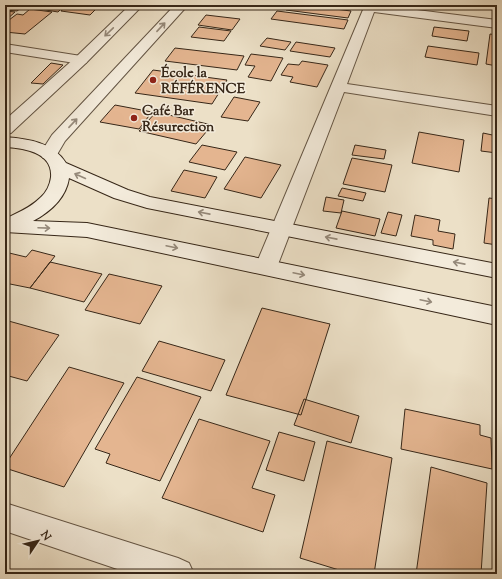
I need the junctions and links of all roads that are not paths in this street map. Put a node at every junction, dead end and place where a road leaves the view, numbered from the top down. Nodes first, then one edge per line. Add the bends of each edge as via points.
1 (137, 5) edge
2 (182, 5) edge
3 (370, 6) edge
4 (497, 24) edge
5 (5, 48) edge
6 (81, 60) junction
7 (338, 87) junction
8 (497, 111) edge
9 (5, 129) edge
10 (5, 142) edge
11 (55, 160) junction
12 (5, 226) edge
13 (282, 228) junction
14 (266, 267) junction
15 (497, 271) edge
16 (497, 316) edge
17 (5, 518) edge
18 (178, 574) edge

1 -> 6 street
11 -> 2 street via 58,139
3 - 4 street
3 - 7 street
5 - 6 street
6 - 9 street
7 - 8 street
7 - 13 street
10 - 11 street via 36,147
11 - 12 street via 60,183 50,199 31,214
13 -> 11 street via 147,202 121,194
12 -> 14 street via 87,230
13 - 14 street
15 -> 13 street
14 -> 16 street
17 - 18 street

